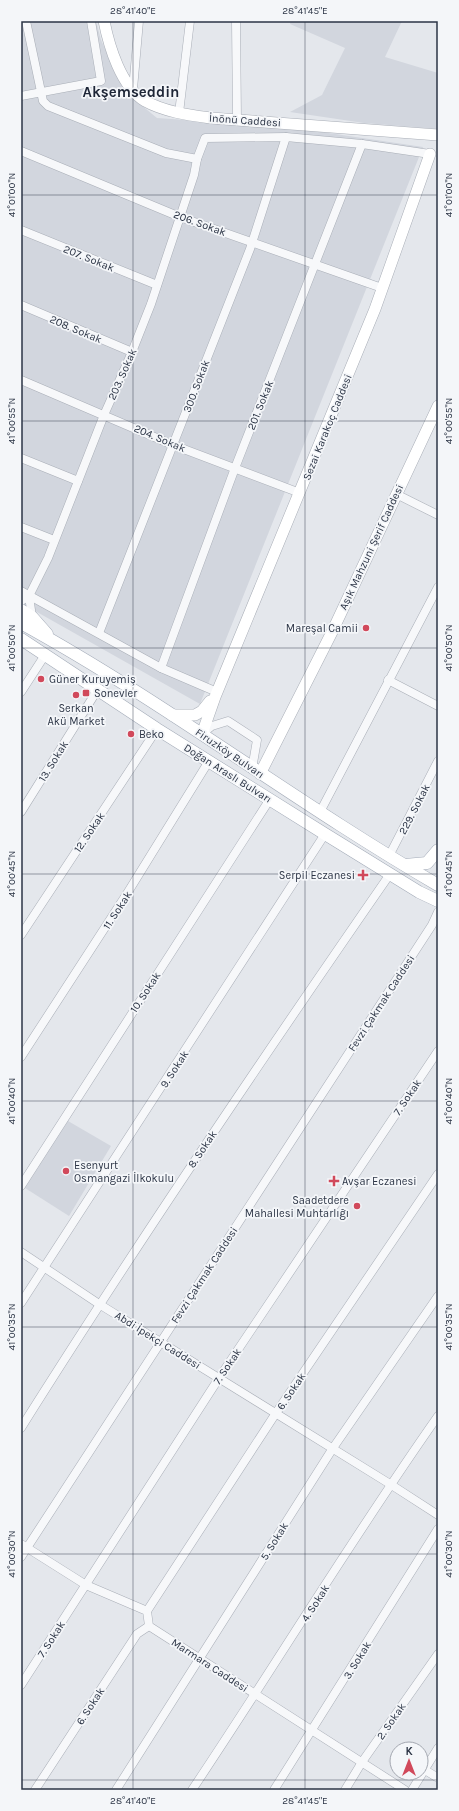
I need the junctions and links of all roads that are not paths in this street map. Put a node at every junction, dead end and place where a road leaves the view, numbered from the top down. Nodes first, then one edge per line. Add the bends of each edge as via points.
1 (26, 21) edge
2 (91, 21) edge
3 (104, 21) edge
4 (139, 21) edge
5 (190, 21) edge
6 (236, 21) edge
7 (133, 89) junction
8 (41, 92) junction
9 (21, 96) edge
10 (179, 113) junction
11 (237, 120) junction
12 (438, 135) edge
13 (286, 137) junction
14 (362, 144) junction
15 (21, 151) edge
16 (430, 154) joint
17 (197, 159) junction
18 (180, 217) junction
19 (21, 230) edge
20 (252, 242) junction
21 (316, 264) junction
22 (157, 285) junction
23 (382, 288) junction
24 (21, 306) edge
25 (132, 352) junction
26 (21, 380) edge
27 (438, 406) edge
28 (104, 415) junction
29 (174, 445) junction
30 (21, 458) edge
31 (235, 468) junction
32 (78, 481) junction
33 (300, 493) junction
34 (396, 494) junction
35 (438, 515) edge
36 (21, 527) edge
37 (54, 540) junction
38 (438, 587) edge
39 (21, 591) edge
40 (29, 596) junction
41 (21, 601) edge
42 (21, 610) edge
43 (32, 617) junction
44 (21, 623) edge
45 (99, 633) junction
46 (21, 639) edge
47 (53, 640) junction
48 (21, 644) edge
49 (45, 655) junction
50 (161, 668) junction
51 (388, 680) junction
52 (98, 689) junction
53 (21, 692) edge
54 (216, 695) junction
55 (438, 706) edge
56 (172, 715) junction
57 (157, 729) junction
58 (202, 734) junction
59 (209, 761) junction
60 (438, 761) edge
61 (256, 771) junction
62 (270, 799) junction
63 (21, 812) edge
64 (320, 812) junction
65 (324, 834) junction
66 (438, 850) edge
67 (389, 856) junction
68 (404, 865) junction
69 (390, 874) junction
70 (438, 884) edge
71 (438, 901) edge
72 (438, 912) edge
73 (21, 935) edge
74 (438, 1051) edge
75 (21, 1057) edge
76 (438, 1174) edge
77 (21, 1186) edge
78 (21, 1252) edge
79 (44, 1268) junction
80 (438, 1296) edge
81 (21, 1303) edge
82 (99, 1304) junction
83 (161, 1342) junction
84 (219, 1378) junction
85 (276, 1413) junction
86 (438, 1416) edge
87 (21, 1428) edge
88 (333, 1448) junction
89 (390, 1484) junction
90 (438, 1515) edge
91 (438, 1528) edge
92 (24, 1546) edge
93 (21, 1557) edge
94 (86, 1585) junction
95 (147, 1611) junction
96 (149, 1626) junction
97 (438, 1654) edge
98 (200, 1659) junction
99 (21, 1685) edge
100 (256, 1694) junction
101 (313, 1731) junction
102 (438, 1748) edge
103 (362, 1762) junction
104 (429, 1763) edge
105 (429, 1772) edge
106 (438, 1778) edge
107 (418, 1781) edge
108 (35, 1790) edge
109 (116, 1790) edge
110 (192, 1790) edge
111 (274, 1790) edge
112 (345, 1790) edge
113 (405, 1790) edge
114 (412, 1790) edge

1 - 8 street
2 - 8 street via 101,81
3 - 7 street, İnönü Caddesi via 118,68
4 - 7 street
5 - 10 street
6 - 11 street
7 - 10 street, İnönü Caddesi via 145,101
8 - 9 street
8 - 17 street via 43,101 48,106 166,153
10 - 11 street, İnönü Caddesi
11 - 12 street, İnönü Caddesi
13 - 14 street
13 - 17 street, 203. Sokak via 205,138
13 - 20 street, 300. Sokak
14 - 16 street
14 - 21 street, 201. Sokak
15 - 18 street, 206. Sokak
16 - 23 street, Sezai Karakoç Caddesi
17 - 18 street, 203. Sokak
18 - 20 street, 206. Sokak
18 - 22 street, 203. Sokak
19 - 22 street, 207. Sokak
20 - 21 street, 206. Sokak
20 - 29 street, 300. Sokak
21 - 23 street, 206. Sokak
21 - 31 street, 201. Sokak
22 - 25 street, 203. Sokak
23 - 33 street, Sezai Karakoç Caddesi
24 - 25 street, 208. Sokak
25 - 28 street, 203. Sokak
26 - 28 street, 204. Sokak
27 - 34 street, Aşık Mahzuni Şerif Caddesi
28 - 29 street, 204. Sokak
28 - 32 street, 203. Sokak
29 - 31 street, 204. Sokak
29 - 45 street, 300. Sokak
30 - 32 street
31 - 33 street, 204. Sokak
31 - 50 street, 201. Sokak
32 - 37 street, 203. Sokak
33 - 54 street, Sezai Karakoç Caddesi
34 - 35 street
34 - 61 street, Aşık Mahzuni Şerif Caddesi via 332,632
36 - 37 street
37 - 40 street, 203. Sokak
38 - 51 street
39 - 40 street
40 - 41 street
40 - 43 street
40 - 45 street
42 - 43 main road
43 - 47 main road
44 - 47 main road, Firuzköy Bulvarı
45 - 50 street
46 - 49 main road, Doğan Araslı Bulvarı
47 - 56 main road, Firuzköy Bulvarı
48 - 49 main road
49 - 52 main road, Doğan Araslı Bulvarı
49 - 53 street
50 - 54 street
51 - 55 street
51 - 64 street
52 - 57 main road, Doğan Araslı Bulvarı
52 - 63 street, 13. Sokak
54 - 56 street via 195,716
54 - 58 street, Sezai Karakoç Caddesi
56 - 58 main road, Firuzköy Bulvarı
57 - 59 main road, Doğan Araslı Bulvarı
57 - 73 street, 12. Sokak
58 - 61 main road, Firuzköy Bulvarı
58 - 61 street via 212,726 228,721 257,740
59 - 62 main road, Doğan Araslı Bulvarı
59 - 75 street, 11. Sokak via 124,899
60 - 67 street, 229. Sokak
61 - 64 main road, Firuzköy Bulvarı
62 - 65 main road, Doğan Araslı Bulvarı
62 - 77 street, 10. Sokak
64 - 67 main road, Firuzköy Bulvarı
65 - 69 main road, Doğan Araslı Bulvarı
65 - 79 street, 9. Sokak
66 - 68 main road via 427,863 416,866
67 - 68 main road, Firuzköy Bulvarı
68 - 70 main road, Firuzköy Bulvarı
69 - 71 main road, Doğan Araslı Bulvarı
69 - 82 street, 8. Sokak via 254,1071
72 - 83 street, Fevzi Çakmak Caddesi
74 - 84 street, 7. Sokak
76 - 85 street, 6. Sokak
78 - 79 street, Abdi İpekçi Caddesi
79 - 81 street, 9. Sokak
79 - 82 street, Abdi İpekçi Caddesi
80 - 88 street, 5. Sokak
82 - 83 street, Abdi İpekçi Caddesi
82 - 87 street, 8. Sokak
83 - 84 street, Abdi İpekçi Caddesi
83 - 92 street, Fevzi Çakmak Caddesi
84 - 85 street, Abdi İpekçi Caddesi
84 - 94 street, 7. Sokak
85 - 88 street, Abdi İpekçi Caddesi
85 - 95 street, 6. Sokak
86 - 89 street, 4. Sokak
88 - 89 street, Abdi İpekçi Caddesi
88 - 98 street, 5. Sokak
89 - 90 street, Abdi İpekçi Caddesi
89 - 100 street, 4. Sokak
91 - 101 street, 3. Sokak
92 - 93 street, Fevzi Çakmak Caddesi
92 - 94 street
94 - 95 street
94 - 99 street, 7. Sokak
95 - 96 street
96 - 98 street, Marmara Caddesi
96 - 108 street, 6. Sokak via 137,1634
97 - 103 street, 2. Sokak
98 - 100 street, Marmara Caddesi
98 - 109 street, 5. Sokak
100 - 101 street, Marmara Caddesi
100 - 110 street, 4. Sokak
101 - 103 street, Marmara Caddesi
101 - 111 street, 3. Sokak
102 - 104 street
103 - 112 street, 2. Sokak
103 - 113 street, Marmara Caddesi
105 - 106 street
107 - 114 street

